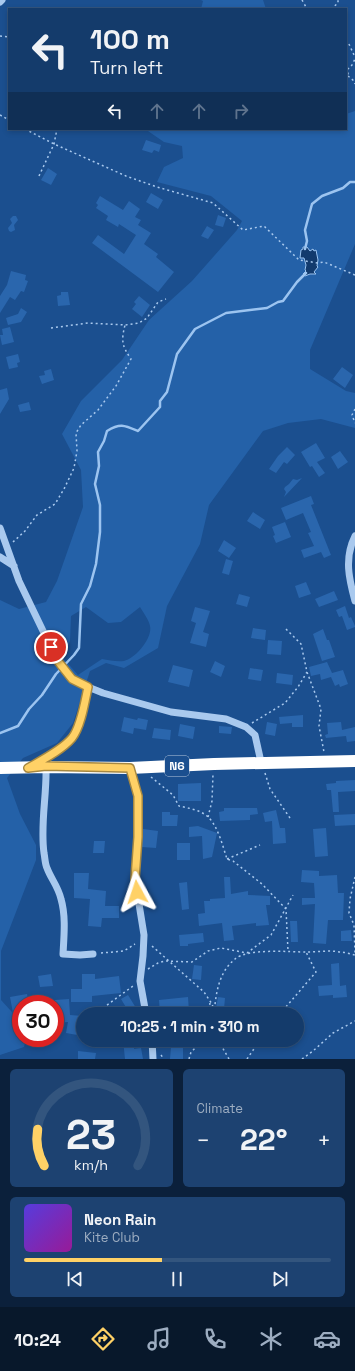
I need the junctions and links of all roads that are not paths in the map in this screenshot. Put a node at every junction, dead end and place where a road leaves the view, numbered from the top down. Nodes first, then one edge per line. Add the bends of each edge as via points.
1 (2, 0) edge
2 (0, 2) edge
3 (0, 528) edge
4 (355, 536) edge
5 (0, 557) edge
6 (14, 566) junction
7 (355, 601) edge
8 (88, 687) junction
9 (355, 761) edge
10 (261, 762) junction
11 (46, 766) junction
12 (0, 768) edge
13 (28, 768) junction
14 (130, 768) junction
15 (93, 954) dead end
16 (145, 1007) edge
17 (152, 1047) edge
18 (153, 1059) edge

1 - 2 street
3 - 6 street
4 - 7 street via 348,560 349,578
5 - 6 street
6 - 8 street via 57,660 72,679
8 - 10 street via 171,712 226,719 246,727 255,735
8 - 13 street via 82,717 73,738
9 - 10 highway, N6
10 - 14 highway, N6
11 - 13 highway, N6
11 - 14 highway, N6
11 - 15 street via 44,850 46,867 62,900 63,954
12 - 13 highway, N6
14 - 16 street via 138,796 135,879 144,935 140,981
17 - 18 street

